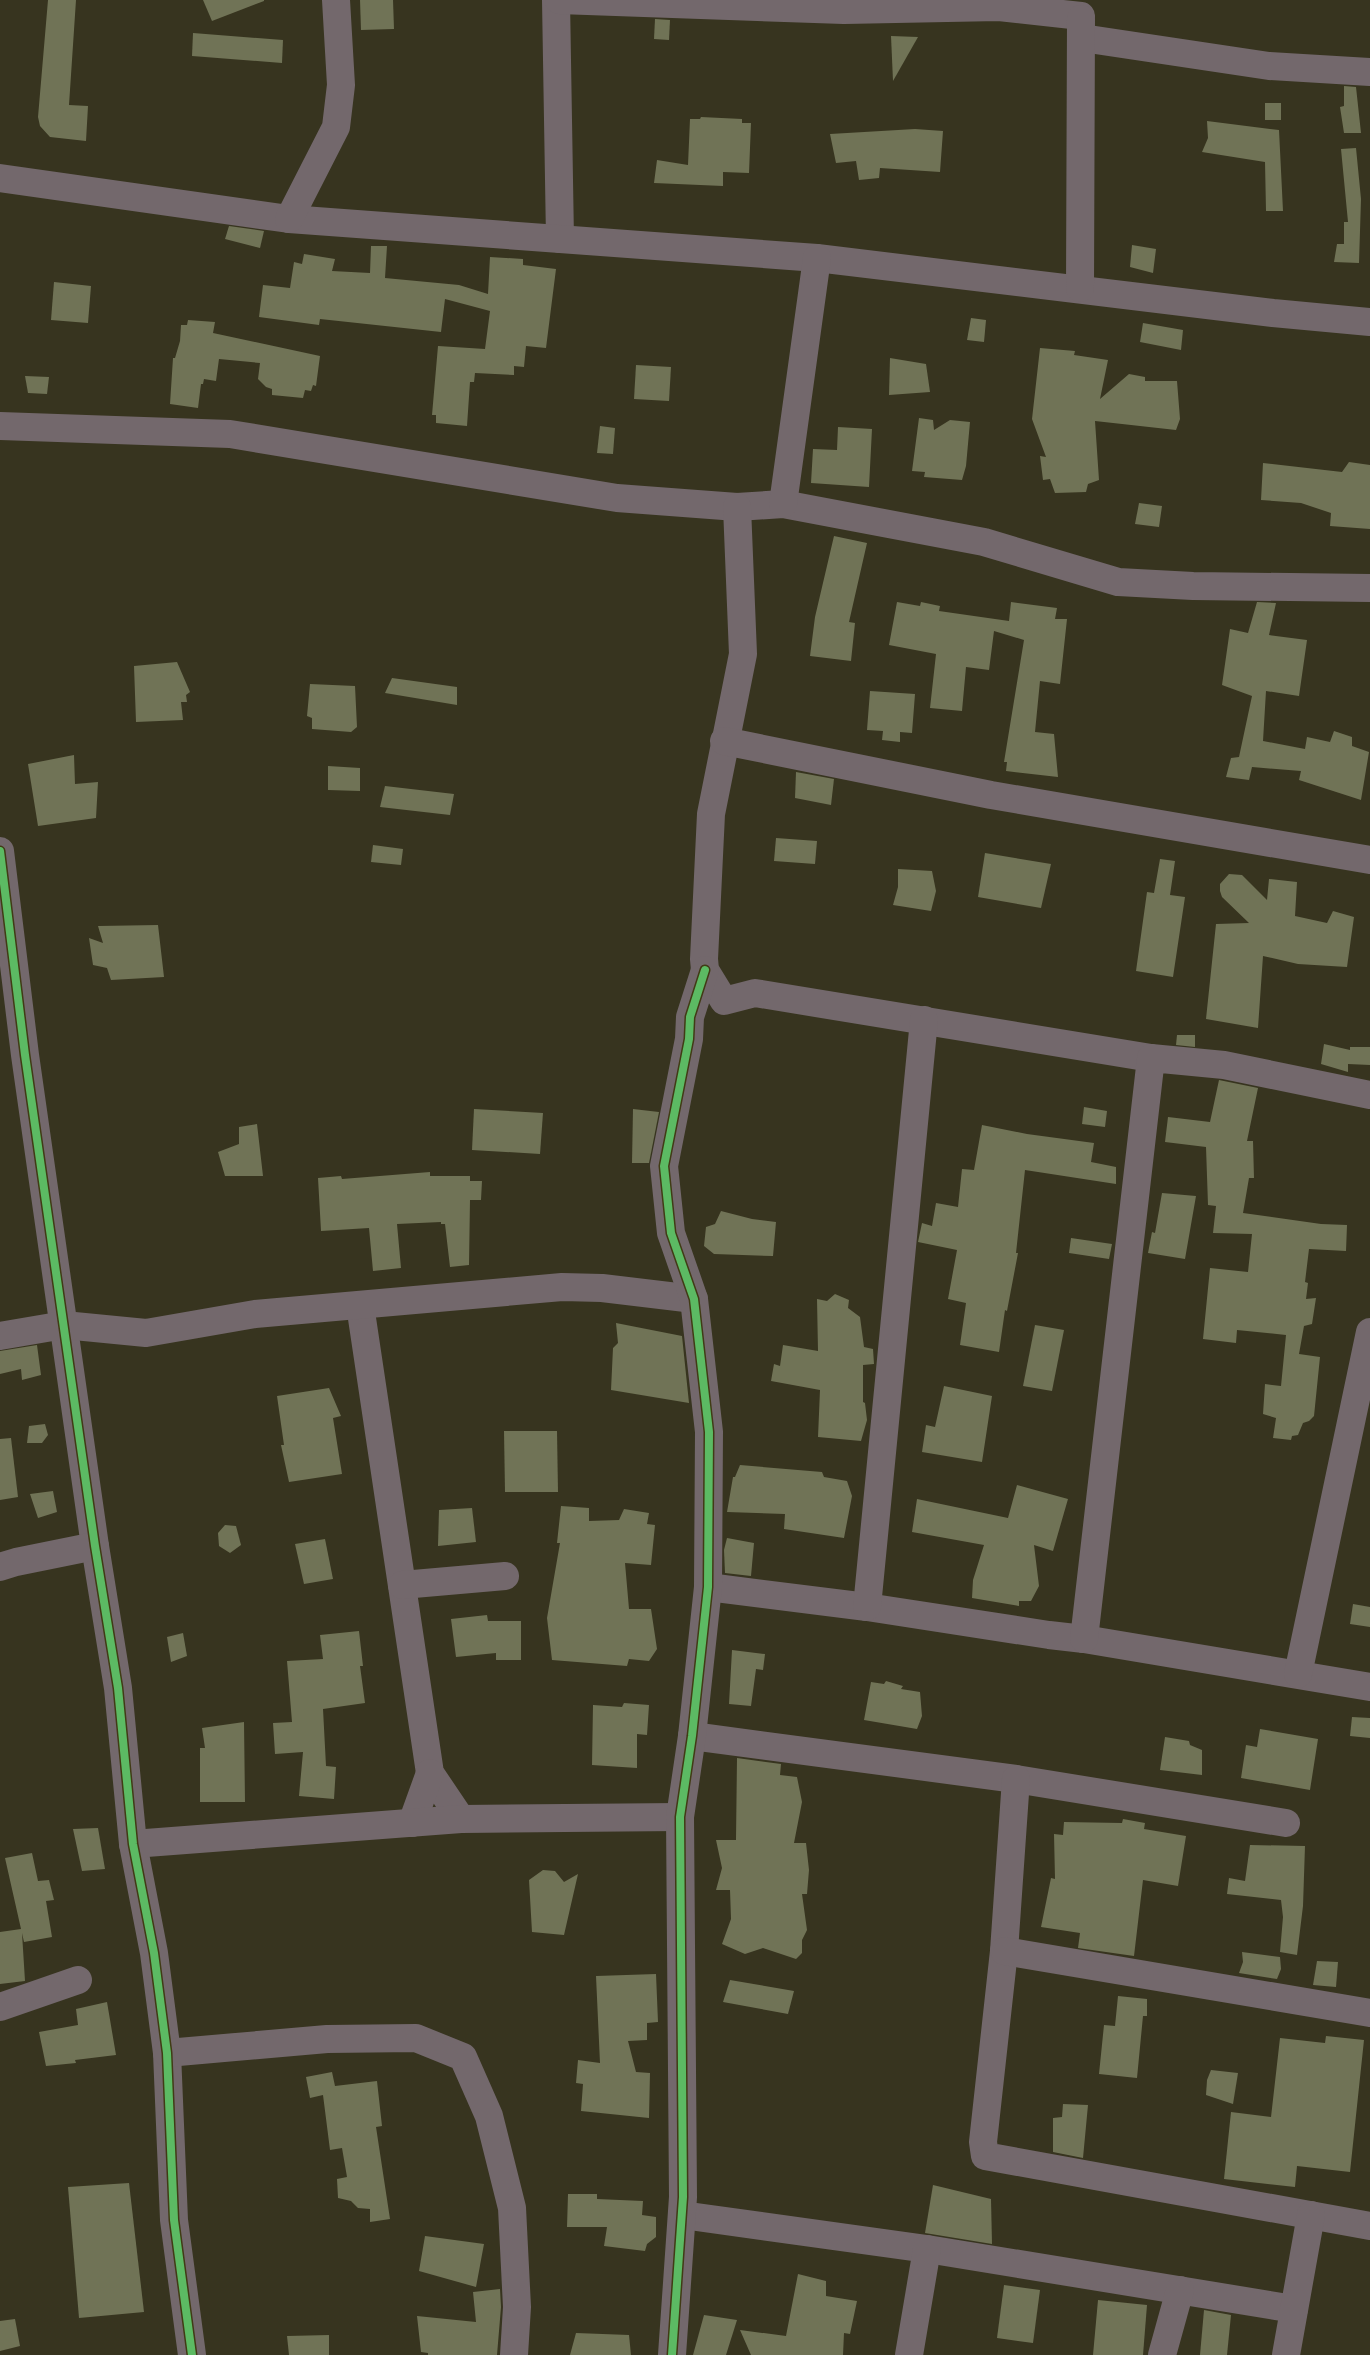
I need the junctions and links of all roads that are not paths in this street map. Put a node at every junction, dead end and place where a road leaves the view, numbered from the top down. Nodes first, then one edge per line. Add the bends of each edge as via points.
1 (336, 0) edge
2 (558, 0) edge
3 (1081, 18) edge
4 (1370, 72) edge
5 (0, 178) edge
6 (290, 219) junction
7 (560, 239) junction
8 (818, 258) junction
9 (1080, 288) junction
10 (1370, 322) edge
11 (0, 426) edge
12 (783, 504) junction
13 (737, 506) junction
14 (1370, 588) edge
15 (724, 741) junction
16 (0, 851) edge
17 (1370, 860) edge
18 (706, 970) junction
19 (724, 1001) junction
20 (924, 1020) junction
21 (688, 1039) junction
22 (1151, 1058) junction
23 (1370, 1095) edge
24 (694, 1299) junction
25 (360, 1306) junction
26 (64, 1325) junction
27 (1370, 1332) edge
28 (0, 1336) edge
29 (95, 1546) junction
30 (0, 1567) edge
31 (505, 1576) dead end
32 (402, 1585) junction
33 (708, 1587) junction
34 (867, 1607) junction
35 (1084, 1639) junction
36 (1298, 1674) junction
37 (1370, 1687) edge
38 (692, 1736) junction
39 (430, 1773) junction
40 (1016, 1779) junction
41 (680, 1816) junction
42 (461, 1819) junction
43 (412, 1823) junction
44 (1286, 1823) dead end
45 (133, 1844) junction
46 (1004, 1951) junction
47 (78, 1980) dead end
48 (0, 2007) edge
49 (1370, 2013) edge
50 (167, 2053) junction
51 (682, 2215) junction
52 (1311, 2215) junction
53 (1370, 2226) edge
54 (927, 2249) junction
55 (1180, 2290) junction
56 (1294, 2309) junction
57 (192, 2355) edge
58 (514, 2355) edge
59 (672, 2355) edge
60 (910, 2355) edge
61 (1162, 2355) edge
62 (1286, 2355) edge

1 - 6 street via 341,85 336,127
2 - 3 street via 844,10 999,8
2 - 7 street
3 - 4 street via 1269,66
3 - 9 street
5 - 6 street
6 - 7 street
7 - 8 street
8 - 9 street
8 - 12 street
9 - 10 street
11 - 13 street via 230,434 617,498
12 - 13 street
12 - 14 street via 984,542 1118,582
13 - 15 street via 743,654
15 - 17 street via 991,795
15 - 18 street via 711,814
16 - 26 street via 25,1055
18 - 19 street
18 - 21 street via 690,1017
19 - 20 street via 755,993
19 - 21 street
20 - 22 street
20 - 34 street
21 - 24 street via 664,1166 671,1233
22 - 23 street via 1224,1065
22 - 35 street
24 - 25 street via 602,1288 562,1287
24 - 33 street via 709,1432
25 - 26 street via 254,1314 146,1334
25 - 32 street
26 - 28 street
26 - 29 street
27 - 36 street
29 - 30 street
29 - 45 street via 118,1688
31 - 32 street
32 - 39 street
33 - 34 street
33 - 38 street
34 - 35 street
35 - 36 street
36 - 37 street
38 - 40 street
38 - 41 street
39 - 42 street
39 - 43 street
40 - 44 street
40 - 46 street
41 - 42 street
41 - 51 street
42 - 43 street
43 - 45 street
45 - 50 street via 154,1953
46 - 49 street
46 - 52 street via 983,2142 985,2156
47 - 48 street
50 - 57 street via 174,2220
50 - 58 street via 326,2039 416,2038 463,2057 489,2116 512,2208 517,2307
51 - 54 street
51 - 59 street
52 - 53 street
52 - 56 street
54 - 55 street
54 - 60 street
55 - 56 street
55 - 61 street
56 - 62 street

